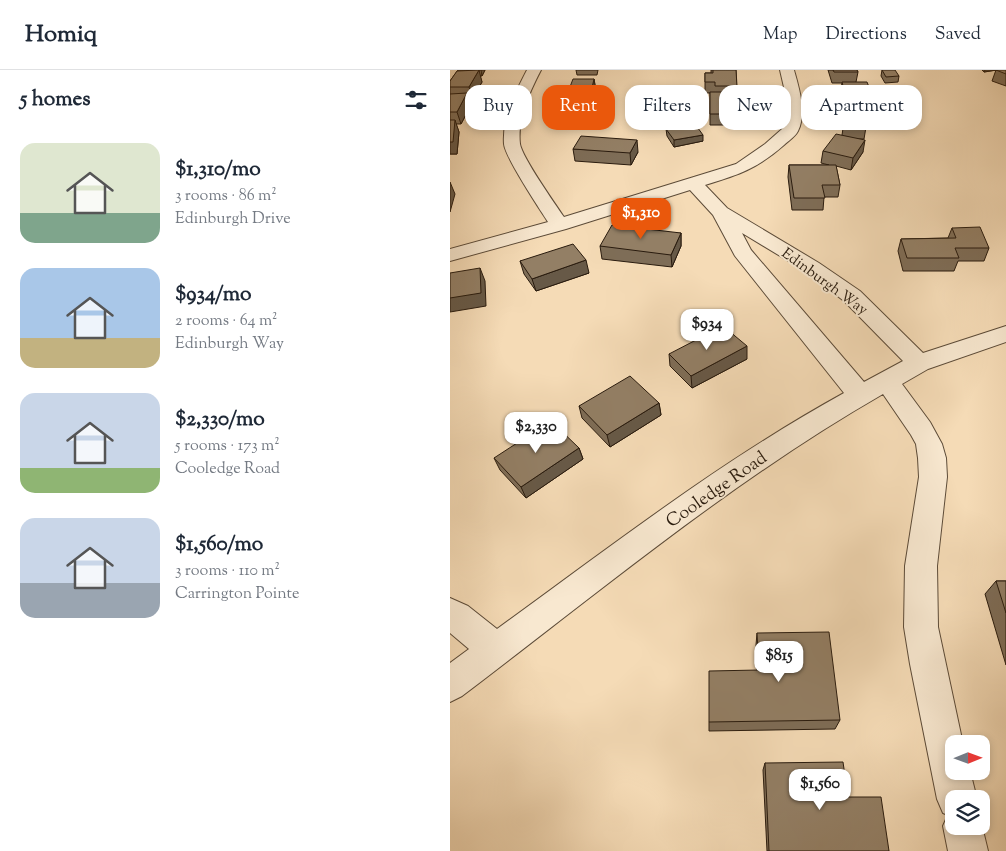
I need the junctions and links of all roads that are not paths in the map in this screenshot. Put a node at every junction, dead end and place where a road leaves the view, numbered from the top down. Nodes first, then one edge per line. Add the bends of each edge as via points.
1 (534, 70) edge
2 (787, 70) edge
3 (693, 183) junction
4 (720, 212) junction
5 (559, 225) junction
6 (450, 255) edge
7 (1006, 334) edge
8 (919, 363) junction
9 (874, 388) junction
10 (450, 614) edge
11 (496, 650) junction
12 (450, 684) edge
13 (955, 790) edge
14 (965, 835) edge
15 (968, 851) edge

1 - 5 street via 521,95 512,144
2 - 3 street via 793,96 790,131 742,168
3 - 4 street, Edinburgh Way
3 - 5 street
4 - 8 street, Edinburgh Way via 852,296
4 - 9 street, Edinburgh Way via 742,252
5 - 6 street
7 - 8 street, Cooledge Road
8 - 9 street, Cooledge Road
9 - 11 street, Cooledge Road via 819,419 688,506
9 - 13 street, Edinburgh Way via 921,429 932,458 933,477 921,566 921,627
10 - 11 street
11 - 12 street, Cooledge Road
14 - 15 street

